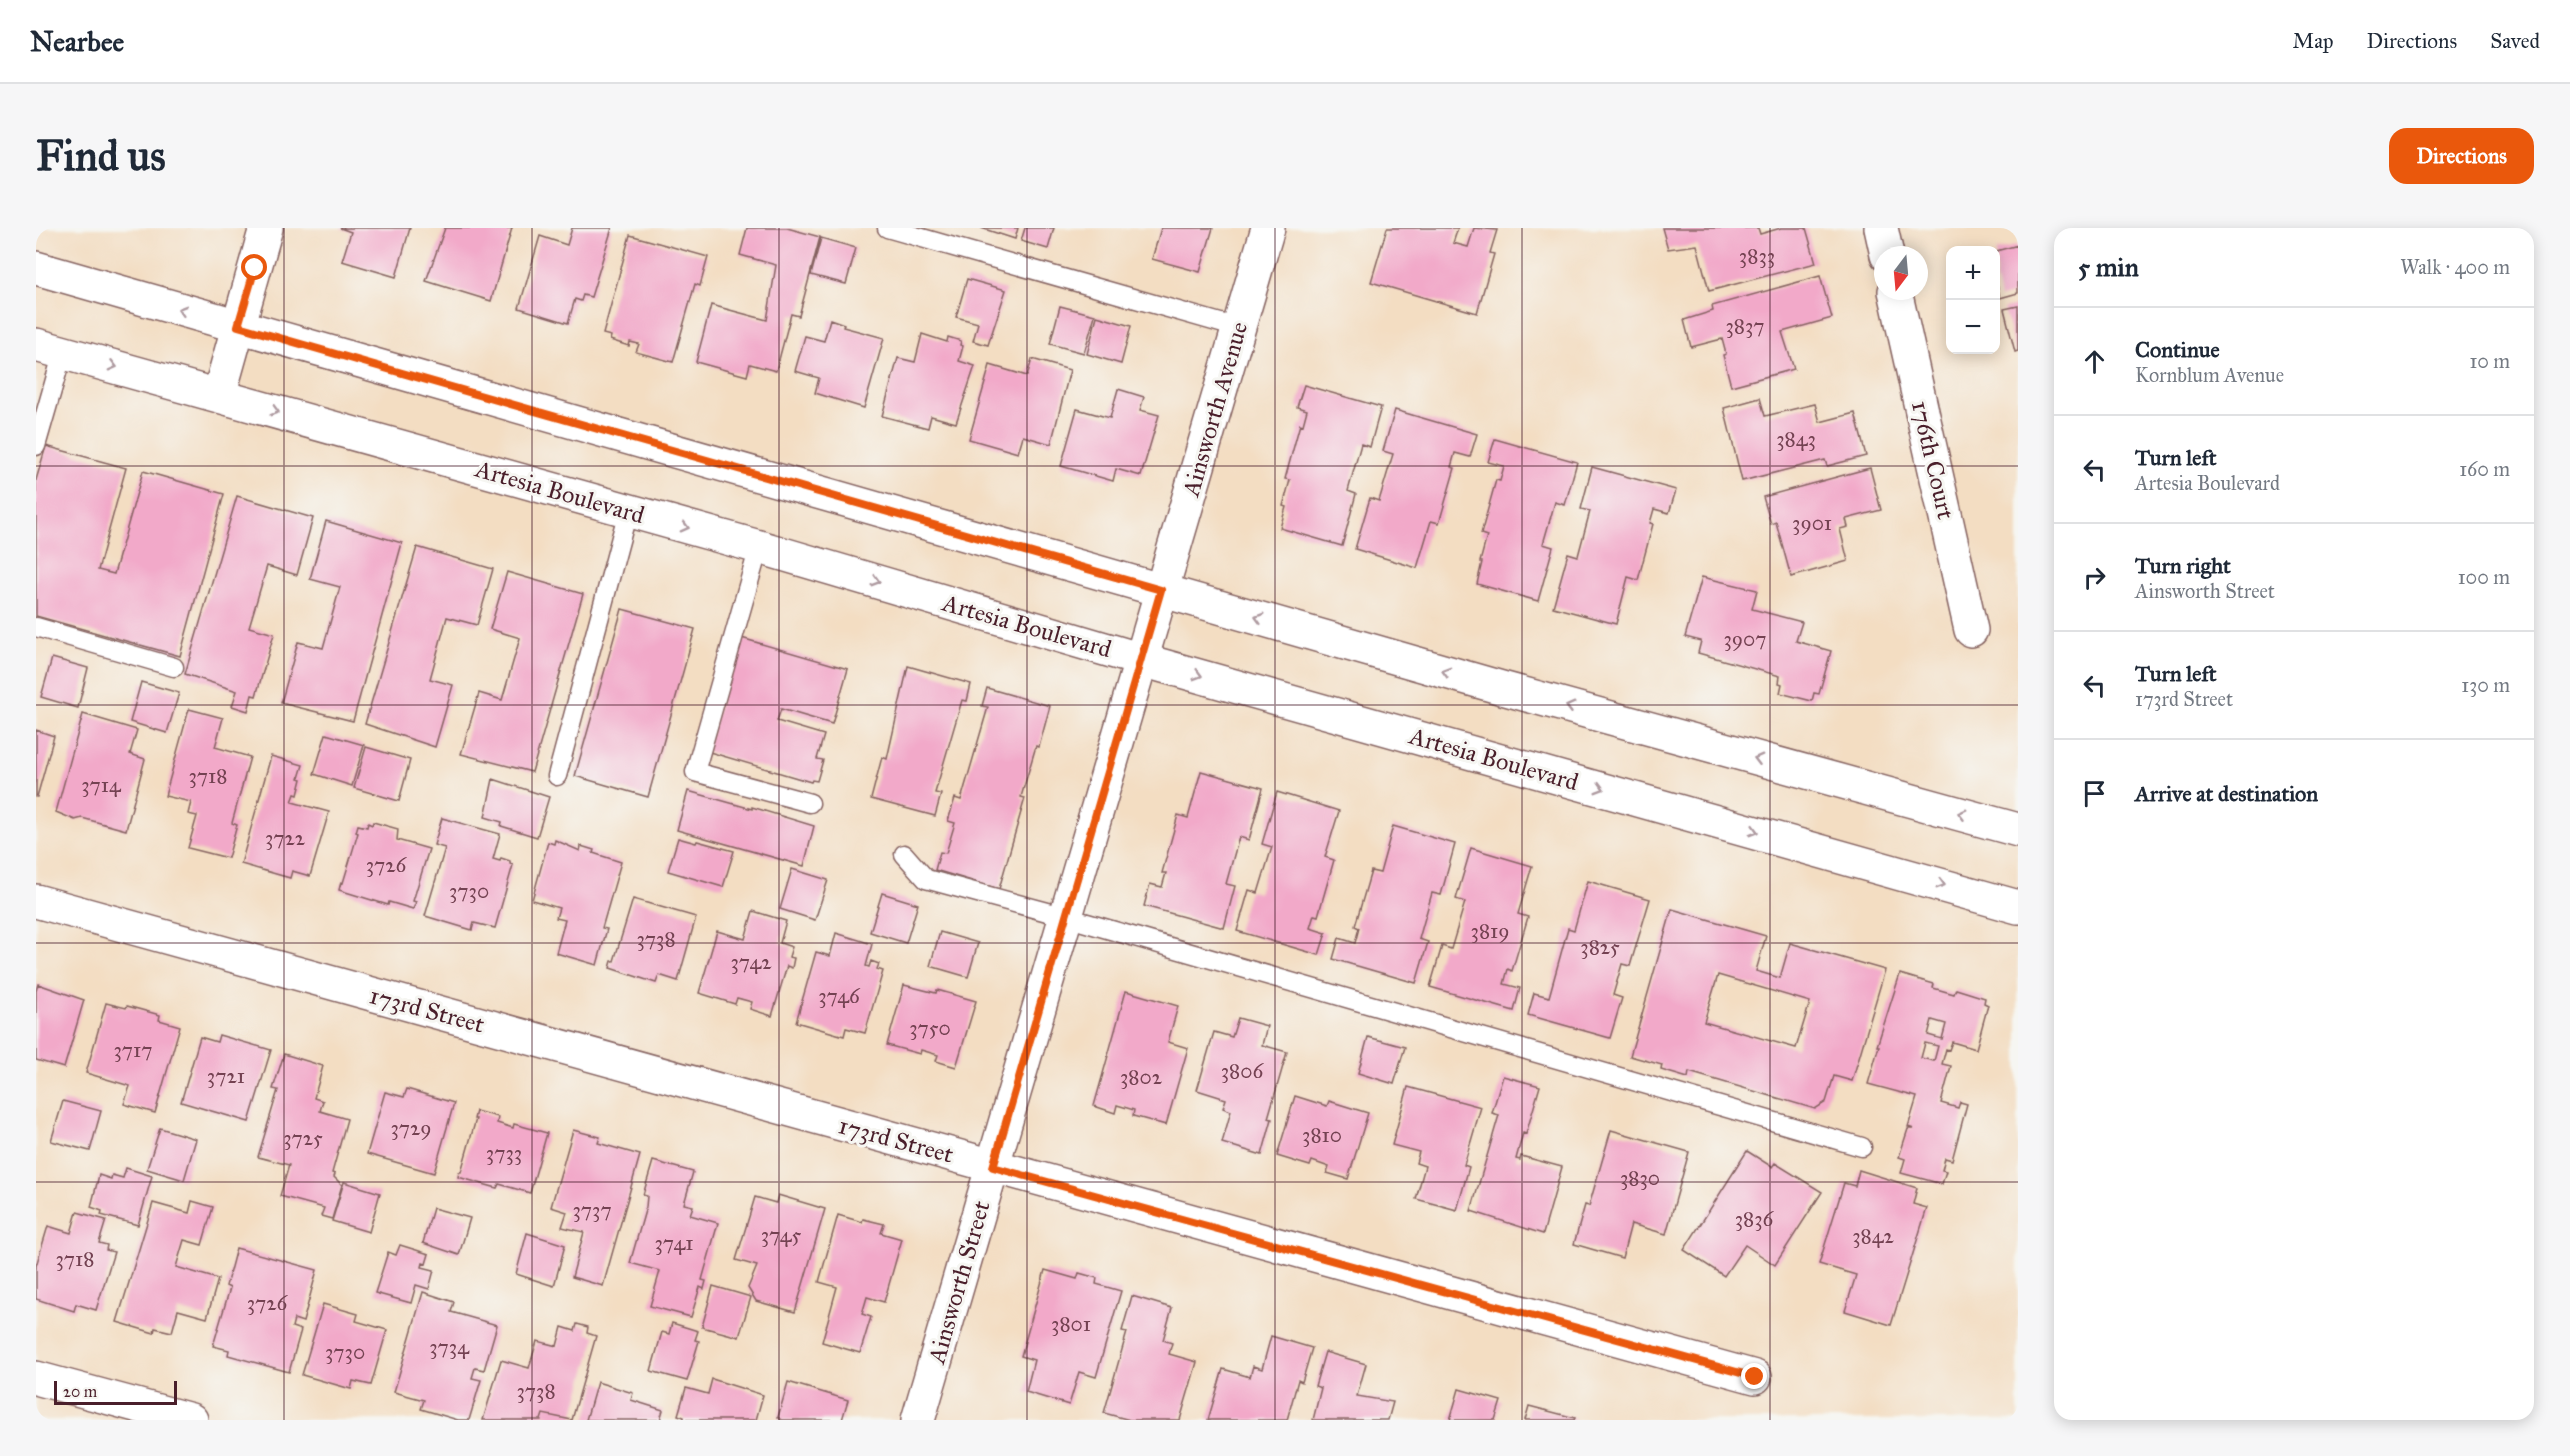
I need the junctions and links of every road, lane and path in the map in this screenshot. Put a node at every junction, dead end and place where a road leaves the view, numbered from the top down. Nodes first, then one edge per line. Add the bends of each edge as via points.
1 (266, 228) edge
2 (887, 228) edge
3 (1268, 228) edge
4 (1881, 228) edge
5 (1885, 246) edge
6 (36, 268) edge
7 (1897, 300) edge
8 (238, 326) junction
9 (1239, 328) junction
10 (49, 349) edge
11 (219, 395) junction
12 (36, 446) edge
13 (628, 511) junction
14 (759, 547) junction
15 (1161, 590) junction
16 (36, 627) edge
17 (1971, 630) dead end
18 (1142, 660) junction
19 (174, 667) dead end
20 (557, 776) dead end
21 (810, 803) dead end
22 (2018, 830) edge
23 (904, 854) dead end
24 (36, 901) edge
25 (2018, 907) edge
26 (1066, 917) junction
27 (1862, 1147) dead end
28 (993, 1167) junction
29 (1755, 1377) dead end
30 (36, 1378) edge
31 (191, 1420) edge
32 (918, 1420) edge

1 - 8 main road
2 - 9 lane
3 - 9 main road, Ainsworth Avenue
4 - 5 main road
8 -> 6 main road
7 - 17 main road, 176th Court
8 - 11 main road
8 - 15 main road
9 - 15 main road, Ainsworth Avenue
10 -> 11 main road, Artesia Boulevard
10 - 12 lane
11 -> 13 main road, Artesia Boulevard
13 -> 14 main road, Artesia Boulevard
13 - 20 lane
14 -> 18 main road, Artesia Boulevard
14 - 21 lane via 694,772
15 - 18 main road, Ainsworth Street
22 -> 15 main road
16 - 19 lane
18 -> 25 main road, Artesia Boulevard
18 - 26 main road, Ainsworth Street
23 - 26 lane via 926,879
24 - 28 main road, 173rd Street
26 - 27 lane
26 - 28 main road, Ainsworth Street
28 - 29 main road, 173rd Street
28 - 32 main road, Ainsworth Street
30 - 31 main road

